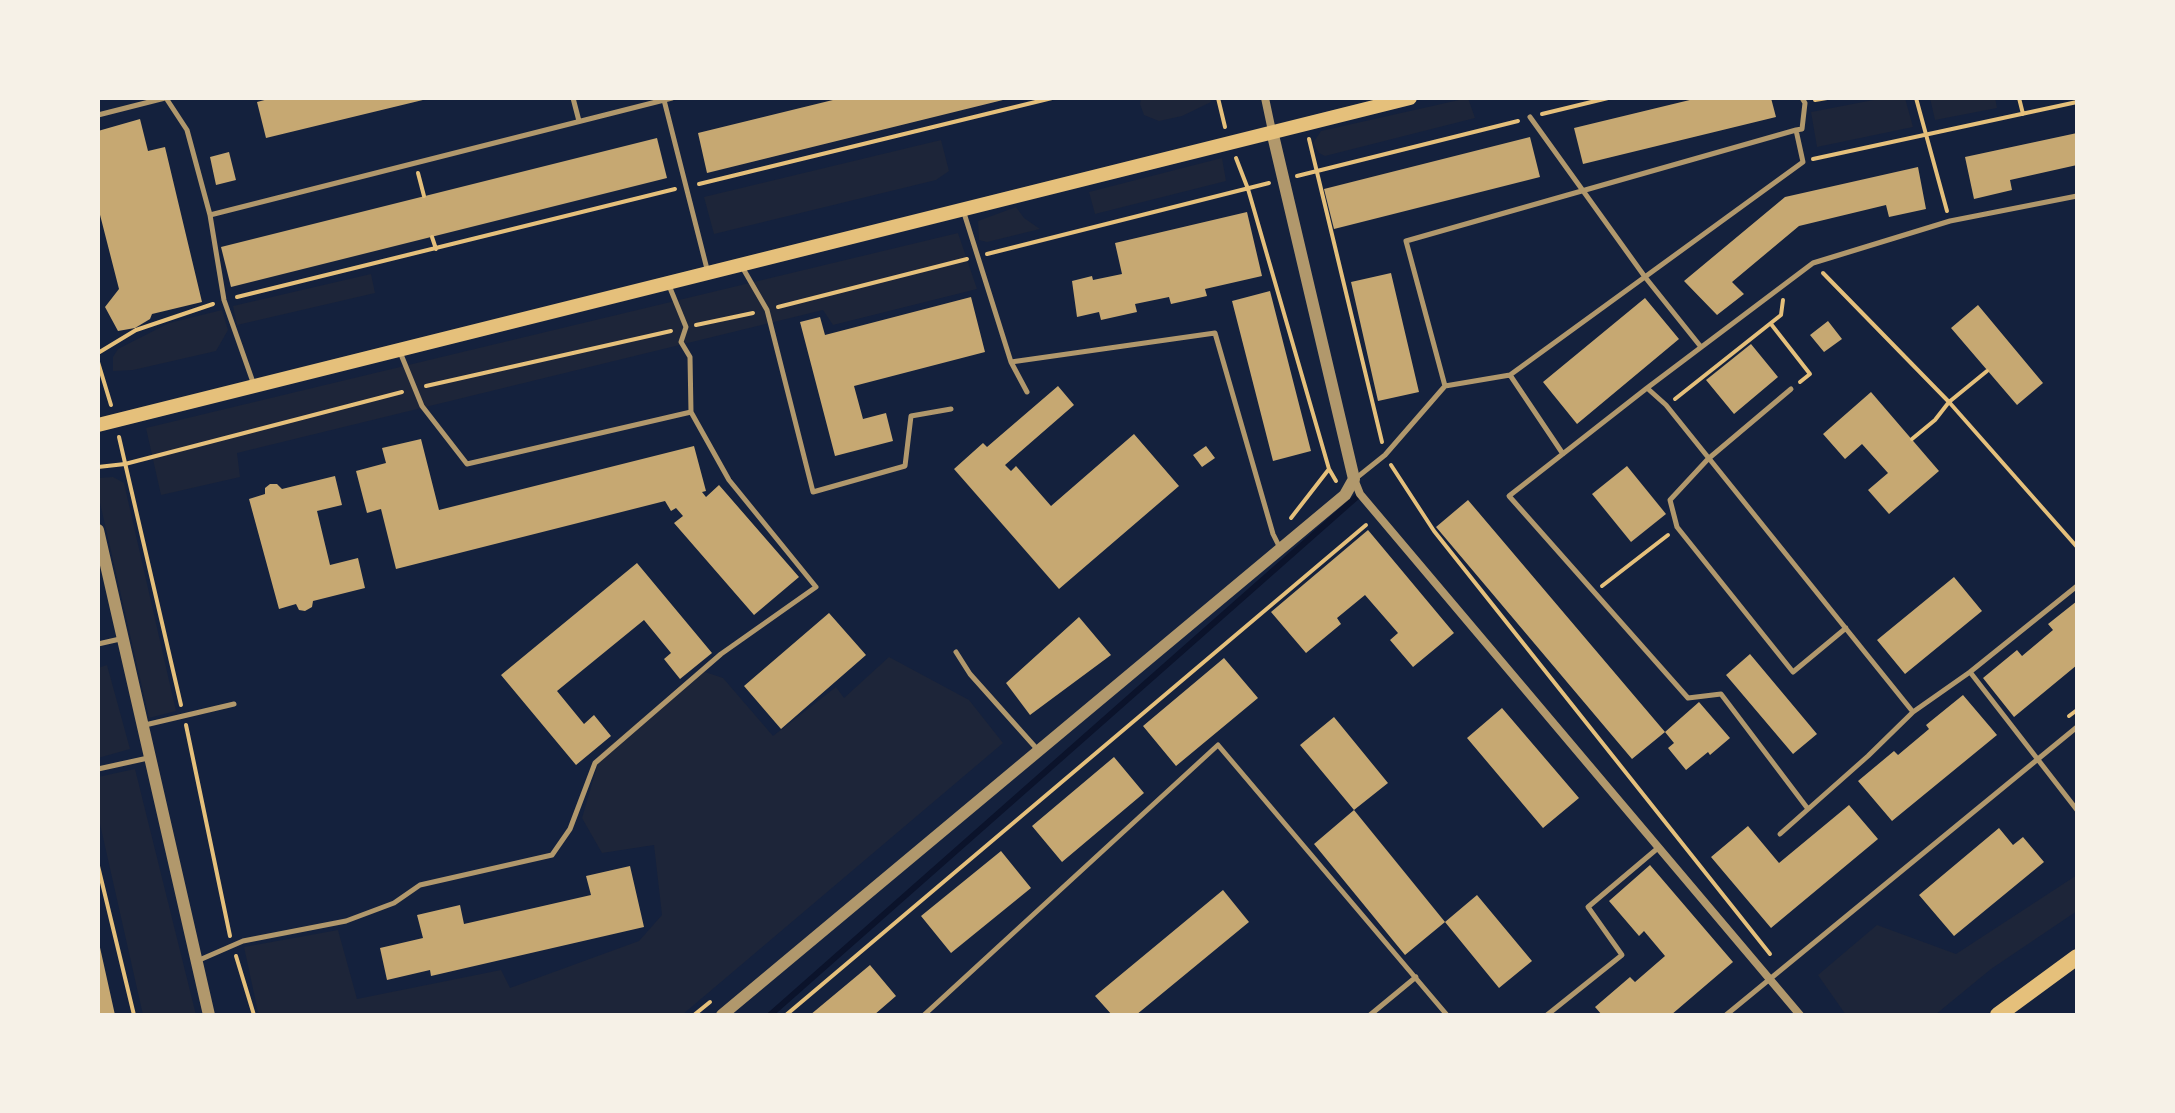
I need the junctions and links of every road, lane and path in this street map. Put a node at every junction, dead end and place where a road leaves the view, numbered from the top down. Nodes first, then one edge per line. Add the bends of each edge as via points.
1 (165, 98) edge
2 (573, 98) edge
3 (672, 98) edge
4 (1052, 98) edge
5 (1218, 98) edge
6 (1265, 98) edge
7 (1410, 98) edge
8 (1802, 98) edge
9 (1916, 98) edge
10 (2019, 98) edge
11 (2047, 98) edge
12 (664, 100) edge
13 (2077, 102) edge
14 (2050, 108) junction
15 (948, 114) dead end
16 (2023, 114) junction
17 (98, 115) edge
18 (1530, 117) dead end
19 (579, 121) junction
20 (1305, 123) junction
21 (950, 124) junction
22 (1796, 130) junction
23 (1272, 131) junction
24 (1926, 135) junction
25 (1229, 142) junction
26 (1803, 162) junction
27 (416, 163) junction
28 (686, 187) junction
29 (1584, 191) junction
30 (424, 196) dead end
31 (2077, 196) edge
32 (962, 208) junction
33 (210, 215) junction
34 (1950, 221) junction
35 (432, 237) dead end
36 (436, 249) junction
37 (978, 256) junction
38 (1813, 263) junction
39 (740, 264) junction
40 (708, 272) junction
41 (1645, 277) junction
42 (668, 282) junction
43 (1784, 283) junction
44 (224, 300) junction
45 (767, 310) junction
46 (1771, 324) junction
47 (686, 327) junction
48 (1701, 347) junction
49 (399, 350) junction
50 (98, 353) edge
51 (1011, 362) junction
52 (1987, 371) dead end
53 (1510, 375) junction
54 (254, 386) junction
55 (1445, 386) junction
56 (1647, 388) junction
57 (415, 389) junction
58 (1791, 389) joint
59 (1027, 392) dead end
60 (1949, 402) junction
61 (1666, 405) junction
62 (951, 409) dead end
63 (691, 412) junction
64 (98, 425) edge
65 (1912, 439) dead end
66 (1563, 454) junction
67 (1385, 455) junction
68 (1708, 459) junction
69 (125, 464) junction
70 (98, 467) edge
71 (1329, 469) dead end
72 (1354, 479) junction
73 (1366, 525) dead end
74 (1677, 527) junction
75 (98, 530) edge
76 (2077, 547) edge
77 (1281, 549) junction
78 (2077, 586) edge
79 (1594, 593) junction
80 (1846, 628) junction
81 (123, 638) junction
82 (98, 644) edge
83 (956, 652) dead end
84 (1970, 672) junction
85 (234, 704) dead end
86 (1913, 712) junction
87 (184, 716) junction
88 (142, 726) junction
89 (2077, 727) edge
90 (1039, 751) junction
91 (149, 757) junction
92 (2039, 759) junction
93 (98, 769) edge
94 (1808, 809) junction
95 (2077, 810) edge
96 (1780, 834) dead end
97 (1658, 848) junction
98 (98, 866) edge
99 (233, 945) junction
100 (2077, 957) edge
101 (196, 962) junction
102 (1781, 968) junction
103 (1416, 977) junction
104 (1769, 978) junction
105 (134, 1015) edge
106 (209, 1015) edge
107 (254, 1015) edge
108 (722, 1015) edge
109 (786, 1015) edge
110 (924, 1015) edge
111 (1370, 1015) edge
112 (1447, 1015) edge
113 (1547, 1015) edge
114 (1726, 1015) edge
115 (1800, 1015) edge
116 (1998, 1015) edge

1 - 17 lane
1 - 33 lane via 187,130
2 - 19 lane
3 - 12 lane
4 - 21 path
5 - 25 path
6 - 23 street
7 - 20 main road
8 - 22 lane via 1802,129
9 - 24 path
10 - 16 path
11 - 14 path
12 - 19 lane
12 - 28 lane
13 - 14 path
14 - 16 path
15 - 21 path
16 - 24 path
18 - 29 lane
19 - 27 lane
20 - 23 main road
20 - 67 path
21 - 28 path
22 - 26 lane
22 - 29 lane
23 - 25 main road
23 - 72 street
24 - 26 path
24 - 34 path
25 - 32 main road
25 - 71 path via 1248,189
26 - 41 lane
27 - 30 path
27 - 33 lane
28 - 36 path
28 - 40 lane
29 - 41 lane
29 - 55 lane via 1406,241
31 - 34 lane
32 - 37 lane
32 - 39 main road
33 - 44 lane
34 - 38 lane
35 - 36 path
36 - 44 path
37 - 45 path
37 - 51 lane
38 - 43 lane
38 - 60 path
39 - 40 main road
39 - 45 lane
40 - 42 main road
41 - 48 lane
41 - 53 lane
42 - 47 lane
42 - 49 main road
43 - 46 path via 1781,315
43 - 48 lane
44 - 50 path via 136,330
44 - 54 lane
45 - 47 path
45 - 62 lane via 813,492 905,466 911,416
46 - 58 path via 1810,374
46 - 61 path
47 - 57 path
47 - 63 lane via 681,342 690,357
48 - 56 lane
49 - 54 main road
49 - 57 lane
51 - 59 lane
51 - 77 lane via 1215,333
52 - 60 path
53 - 55 lane
53 - 66 lane
54 - 64 main road
55 - 67 lane
56 - 61 lane
56 - 66 lane
57 - 63 lane via 467,464
57 - 69 path
58 - 68 lane
60 - 65 path
60 - 76 path
61 - 68 lane
63 - 99 lane via 729,480 816,587 721,654 595,763 570,829 552,855 420,885 394,903 346,921
66 - 79 lane via 1509,496
67 - 72 lane
67 - 102 path via 1434,531
68 - 74 lane via 1670,500
68 - 80 lane
69 - 70 path
69 - 87 path
72 - 77 street via 1345,495
72 - 97 street via 1360,494
73 - 109 path
74 - 79 path
74 - 80 lane via 1793,672
75 - 81 street
77 - 90 street
78 - 84 lane
79 - 94 lane via 1688,698 1721,694
80 - 86 lane
81 - 82 lane
81 - 88 street
83 - 90 lane
84 - 86 lane
84 - 92 lane
85 - 87 lane
86 - 94 lane
87 - 88 lane
87 - 99 path
88 - 91 street
89 - 92 lane
90 - 108 street
91 - 93 lane
91 - 101 street
92 - 95 lane
92 - 102 lane
94 - 96 lane
97 - 104 street
97 - 113 lane via 1588,907 1622,955
98 - 105 path
99 - 101 lane
99 - 107 path
100 - 116 main road
101 - 106 street
102 - 104 lane
103 - 110 lane via 1218,745
103 - 111 lane
103 - 112 lane
104 - 114 lane
104 - 115 street

